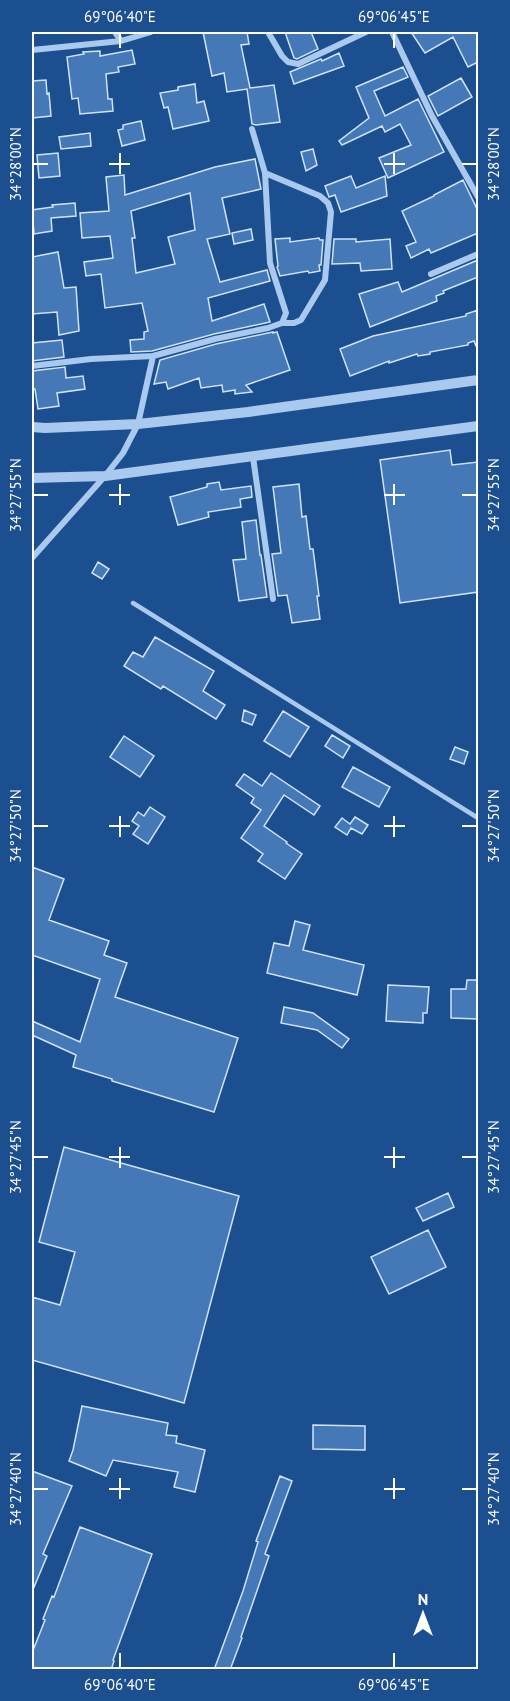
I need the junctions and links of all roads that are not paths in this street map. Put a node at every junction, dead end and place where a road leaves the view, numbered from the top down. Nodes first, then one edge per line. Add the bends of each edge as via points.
1 (115, 32) edge
2 (151, 32) edge
3 (268, 32) edge
4 (366, 32) edge
5 (392, 32) edge
6 (121, 41) junction
7 (32, 50) edge
8 (252, 129) dead end
9 (265, 173) junction
10 (478, 197) edge
11 (478, 254) edge
12 (431, 274) dead end
13 (282, 323) junction
14 (153, 356) junction
15 (32, 366) edge
16 (478, 380) edge
17 (138, 424) junction
18 (478, 426) edge
19 (32, 427) edge
20 (253, 457) junction
21 (105, 476) junction
22 (32, 478) edge
23 (32, 558) edge
24 (273, 599) dead end
25 (133, 603) dead end
26 (478, 818) edge

1 - 6 street
2 - 6 street
3 - 4 street via 282,56 298,64
5 - 10 street via 432,116
6 - 7 street
8 - 9 street
9 - 13 street via 270,263 286,313
9 - 13 street via 320,196 331,212 325,280 301,320
11 - 12 street
13 - 14 street
14 - 15 street
14 - 17 street
16 - 17 street
17 - 19 street
17 - 21 street
18 - 20 street
20 - 21 street
20 - 24 street
21 - 22 street
21 - 23 street
25 - 26 lane

